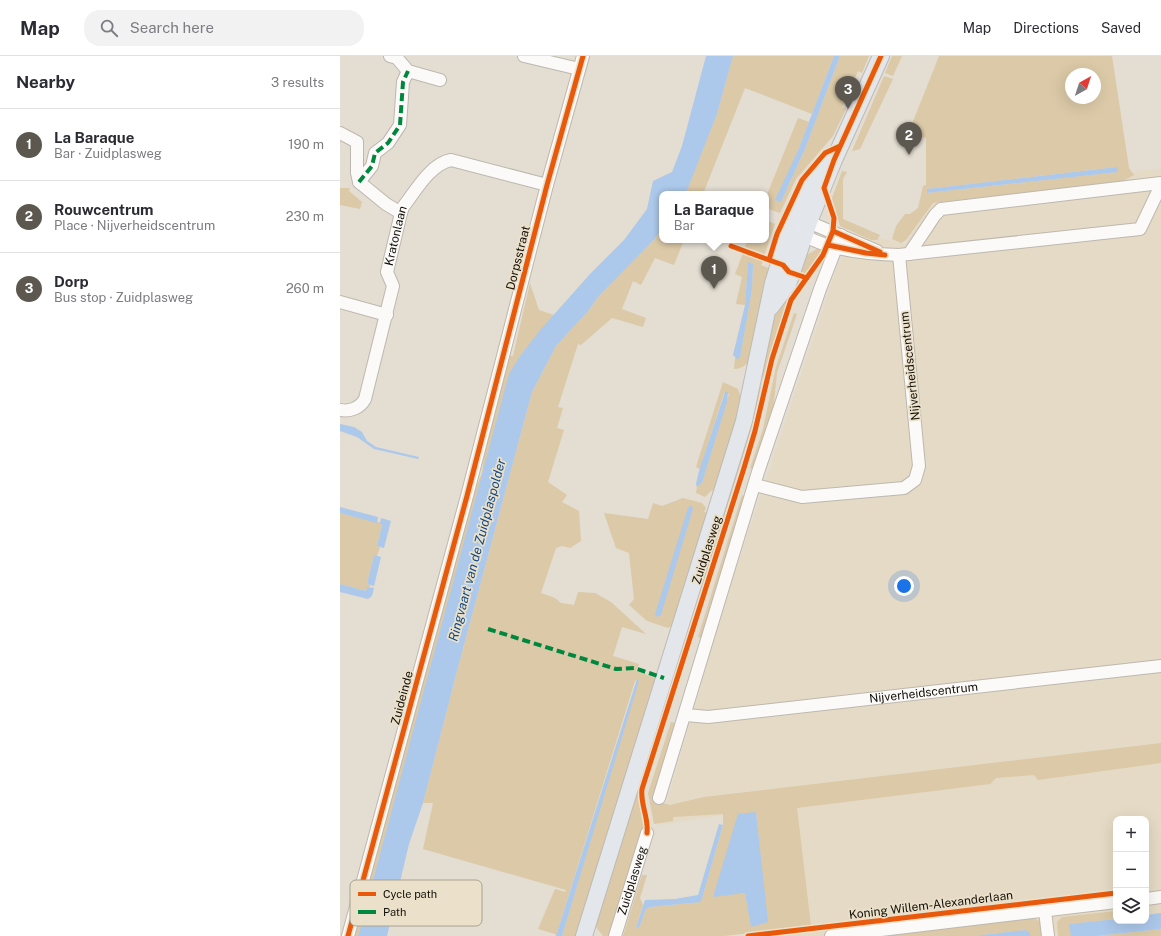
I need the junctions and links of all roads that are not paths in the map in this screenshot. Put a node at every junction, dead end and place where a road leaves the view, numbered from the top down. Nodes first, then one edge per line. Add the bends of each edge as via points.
1 (390, 56) edge
2 (524, 56) edge
3 (583, 56) edge
4 (881, 56) edge
5 (579, 69) junction
6 (408, 71) junction
7 (440, 80) dead end
8 (340, 133) edge
9 (834, 160) junction
10 (359, 182) junction
11 (1161, 184) edge
12 (548, 185) junction
13 (401, 213) junction
14 (792, 225) junction
15 (807, 229) junction
16 (841, 235) junction
17 (837, 248) junction
18 (904, 254) junction
19 (885, 255) junction
20 (340, 302) edge
21 (769, 310) junction
22 (387, 315) junction
23 (340, 410) edge
24 (474, 465) joint
25 (755, 485) junction
26 (1161, 666) edge
27 (686, 715) junction
28 (659, 798) dead end
29 (647, 833) dead end
30 (363, 880) edge
31 (1161, 897) edge
32 (1149, 899) edge
33 (1113, 902) edge
34 (1045, 911) junction
35 (351, 926) edge
36 (348, 936) edge
37 (584, 936) edge
38 (615, 936) edge
39 (831, 936) edge
40 (1048, 936) edge

1 - 6 street via 397,58
2 - 5 street
3 - 5 street, Dorpsstraat
4 - 9 main road, Zuidplasweg
5 - 12 street, Dorpsstraat
6 - 7 street
6 - 10 street via 403,82 400,125 388,143 375,153 372,166
8 - 10 street via 357,142
9 - 14 main road, Zuidplasweg via 812,180
9 - 15 main road, Zuidplasweg
10 - 13 street
11 - 18 street via 941,209
11 - 18 street via 1140,229
12 - 13 street, Kratonlaan via 451,160 441,163 433,170
12 - 24 street, Dorpsstraat
13 - 22 street, Kratonlaan via 387,272 393,286
14 - 15 street
14 - 21 main road, Zuidplasweg via 774,283
15 - 16 street
15 - 17 street
15 - 21 main road, Zuidplasweg via 788,284
16 - 17 street
16 - 19 street
17 - 19 street
17 - 25 street via 820,289
18 - 19 street
18 - 25 street, Nijverheidscentrum via 919,466 915,480 904,488 802,497
20 - 22 street
21 - 37 main road, Zuidplasweg via 744,421
22 - 23 street, Kratonlaan via 365,399 352,410
24 - 30 street, Zuideinde
25 - 27 street
26 - 27 street, Nijverheidscentrum via 708,717
27 - 28 street
29 - 38 street, Zuidplasweg
31 - 32 street
33 - 34 street, Koning Willem-Alexanderlaan
34 - 39 street, Koning Willem-Alexanderlaan
34 - 40 street
35 - 36 street, Zuideinde

